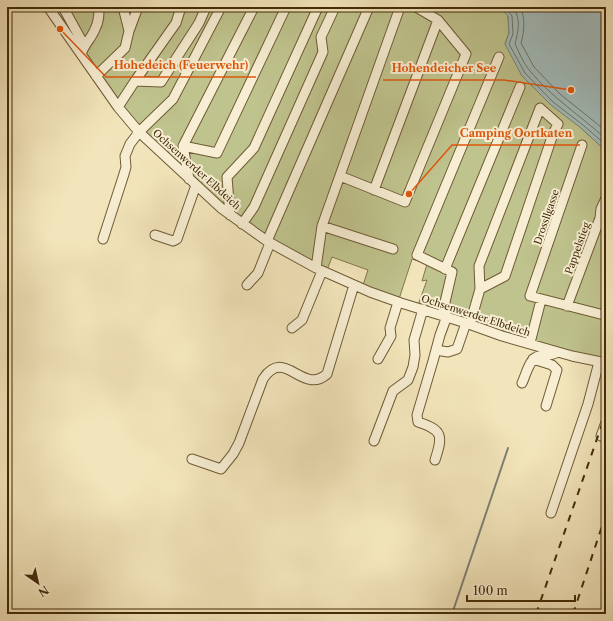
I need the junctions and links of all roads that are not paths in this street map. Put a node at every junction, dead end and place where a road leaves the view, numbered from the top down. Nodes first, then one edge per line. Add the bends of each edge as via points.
1 (48, 7) edge
2 (63, 7) edge
3 (99, 7) edge
4 (123, 7) edge
5 (138, 7) edge
6 (180, 7) edge
7 (206, 7) edge
8 (221, 7) edge
9 (254, 7) edge
10 (286, 7) edge
11 (318, 7) edge
12 (335, 7) edge
13 (369, 7) edge
14 (400, 7) edge
15 (416, 7) edge
16 (438, 20) junction
17 (128, 32) junction
18 (84, 45) junction
19 (81, 54) junction
20 (499, 57) dead end
21 (96, 76) junction
22 (135, 81) junction
23 (520, 87) dead end
24 (118, 107) junction
25 (139, 132) junction
26 (582, 145) dead end
27 (183, 146) junction
28 (340, 176) junction
29 (192, 182) junction
30 (374, 190) junction
31 (606, 198) edge
32 (230, 215) junction
33 (242, 224) junction
34 (322, 226) junction
35 (155, 235) dead end
36 (104, 239) dead end
37 (269, 242) junction
38 (394, 249) dead end
39 (445, 269) junction
40 (319, 270) junction
41 (247, 285) dead end
42 (354, 286) junction
43 (480, 289) junction
44 (541, 300) junction
45 (398, 302) junction
46 (567, 306) junction
47 (423, 310) junction
48 (606, 310) edge
49 (445, 316) junction
50 (468, 323) junction
51 (292, 328) dead end
52 (530, 343) junction
53 (436, 350) junction
54 (558, 352) junction
55 (378, 359) dead end
56 (533, 359) junction
57 (602, 362) edge
58 (522, 383) dead end
59 (546, 406) dead end
60 (606, 422) edge
61 (601, 436) dead end
62 (374, 441) dead end
63 (192, 459) dead end
64 (435, 460) dead end
65 (552, 513) dead end

1 - 19 street, Ochsenwerder Elbdeich
2 - 18 street
3 - 18 street via 99,19 95,30
4 - 17 street
5 - 17 street
6 - 22 street via 176,22
7 - 22 street via 199,23 161,82
8 - 25 street via 173,99
9 - 27 street
10 - 27 street via 217,154
11 - 32 street via 254,148 226,177
12 - 33 street via 321,37 323,52 254,207
13 - 37 street
14 - 28 street
15 - 16 street
16 - 30 street
16 - 30 street via 466,54 405,202
17 - 21 street via 125,48
18 - 19 street
19 - 21 street, Ochsenwerder Elbdeich
20 - 39 street via 417,255
21 - 24 street, Ochsenwerder Elbdeich
22 - 24 street
23 - 39 street
24 - 25 street, Ochsenwerder Elbdeich
25 - 29 street, Ochsenwerder Elbdeich
25 - 36 street via 124,156 126,167
26 - 44 street, Drossllgasse via 530,296
27 - 29 street
28 - 30 street
28 - 34 street
29 - 32 street, Ochsenwerder Elbdeich
29 - 35 street via 177,239 173,242
31 - 46 street, Pappelstieg
32 - 33 street, Ochsenwerder Elbdeich
33 - 37 street, Ochsenwerder Elbdeich
34 - 38 street
34 - 40 street
37 - 40 street, Ochsenwerder Elbdeich
37 - 41 street via 258,273
39 - 49 street via 452,272
40 - 42 street, Ochsenwerder Elbdeich
40 - 51 street via 302,320
42 - 45 street, Ochsenwerder Elbdeich
42 - 63 street via 327,374 314,381 283,367 268,372 239,443 221,469
43 - 43 street via 479,266 540,108 558,124 505,276
43 - 50 street
44 - 46 street
44 - 52 street
45 - 47 street, Ochsenwerder Elbdeich
45 - 55 street via 390,328 391,336
46 - 48 street via 604,315
47 - 49 street, Ochsenwerder Elbdeich
47 - 62 street via 414,340 415,359 408,380 393,391
49 - 50 street, Ochsenwerder Elbdeich
49 - 53 street
50 - 52 street, Ochsenwerder Elbdeich
50 - 53 street via 457,349 448,352
52 - 54 street, Ochsenwerder Elbdeich
53 - 64 street via 417,415 418,422 432,426 440,438
54 - 56 street
54 - 57 street, Ochsenwerder Elbdeich
56 - 58 street
56 - 59 street via 552,365 557,370
57 - 65 street
60 - 61 street

